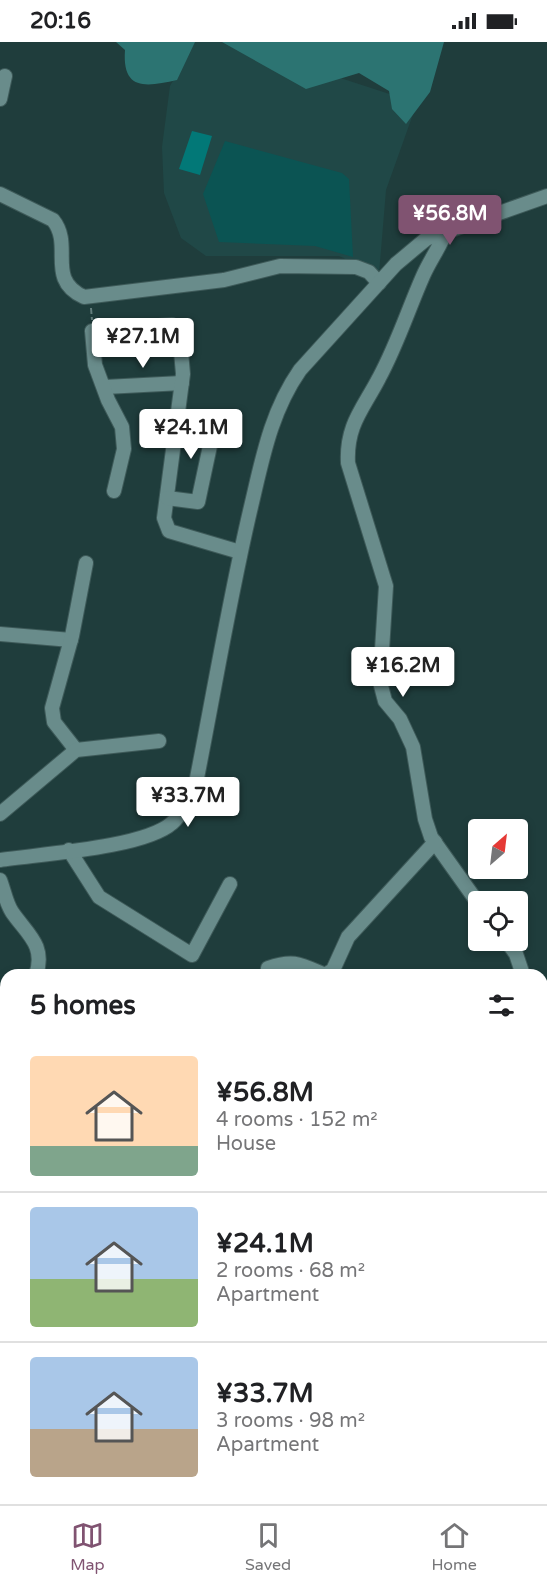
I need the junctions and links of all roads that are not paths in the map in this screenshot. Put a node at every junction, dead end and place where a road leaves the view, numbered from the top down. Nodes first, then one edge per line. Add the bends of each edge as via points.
1 (4, 76) dead end
2 (0, 99) edge
3 (0, 195) edge
4 (547, 196) edge
5 (446, 231) junction
6 (379, 283) junction
7 (182, 383) junction
8 (105, 387) junction
9 (177, 419) junction
10 (114, 490) dead end
11 (167, 498) junction
12 (240, 552) junction
13 (86, 563) dead end
14 (0, 634) edge
15 (71, 640) junction
16 (159, 741) dead end
17 (76, 750) junction
18 (0, 814) edge
19 (435, 842) junction
20 (69, 850) junction
21 (0, 860) edge
22 (0, 880) edge
23 (230, 884) dead end
24 (470, 891) edge
25 (514, 951) edge
26 (268, 968) dead end
27 (38, 969) edge
28 (312, 969) edge
29 (333, 969) edge
30 (521, 969) edge

1 - 2 street
3 - 6 street via 59,226 63,278 67,286 84,297 224,280 280,266 356,267 369,272
4 - 5 street
5 - 6 street via 415,247
5 - 19 street via 380,378 353,422 347,443 348,463 386,586 380,682 385,701 400,719 413,747 425,819
6 - 12 street via 300,370 279,403
7 - 8 street
7 - 8 street via 179,329 172,325 92,331 95,365
7 - 9 street
8 - 10 street via 122,427 124,449
9 - 11 street
9 - 11 street via 214,427 198,502
11 - 12 street via 164,518 169,531
12 - 20 street via 196,783 187,803 172,823 156,832 129,841
13 - 15 street
14 - 15 street
15 - 17 street via 52,708 54,722
16 - 17 street
17 - 18 street
19 - 24 street
19 - 29 street via 348,937
20 - 21 street
20 - 23 street via 99,897 192,955
22 - 27 street via 10,909 40,952
25 - 30 street
26 - 28 street via 297,962

